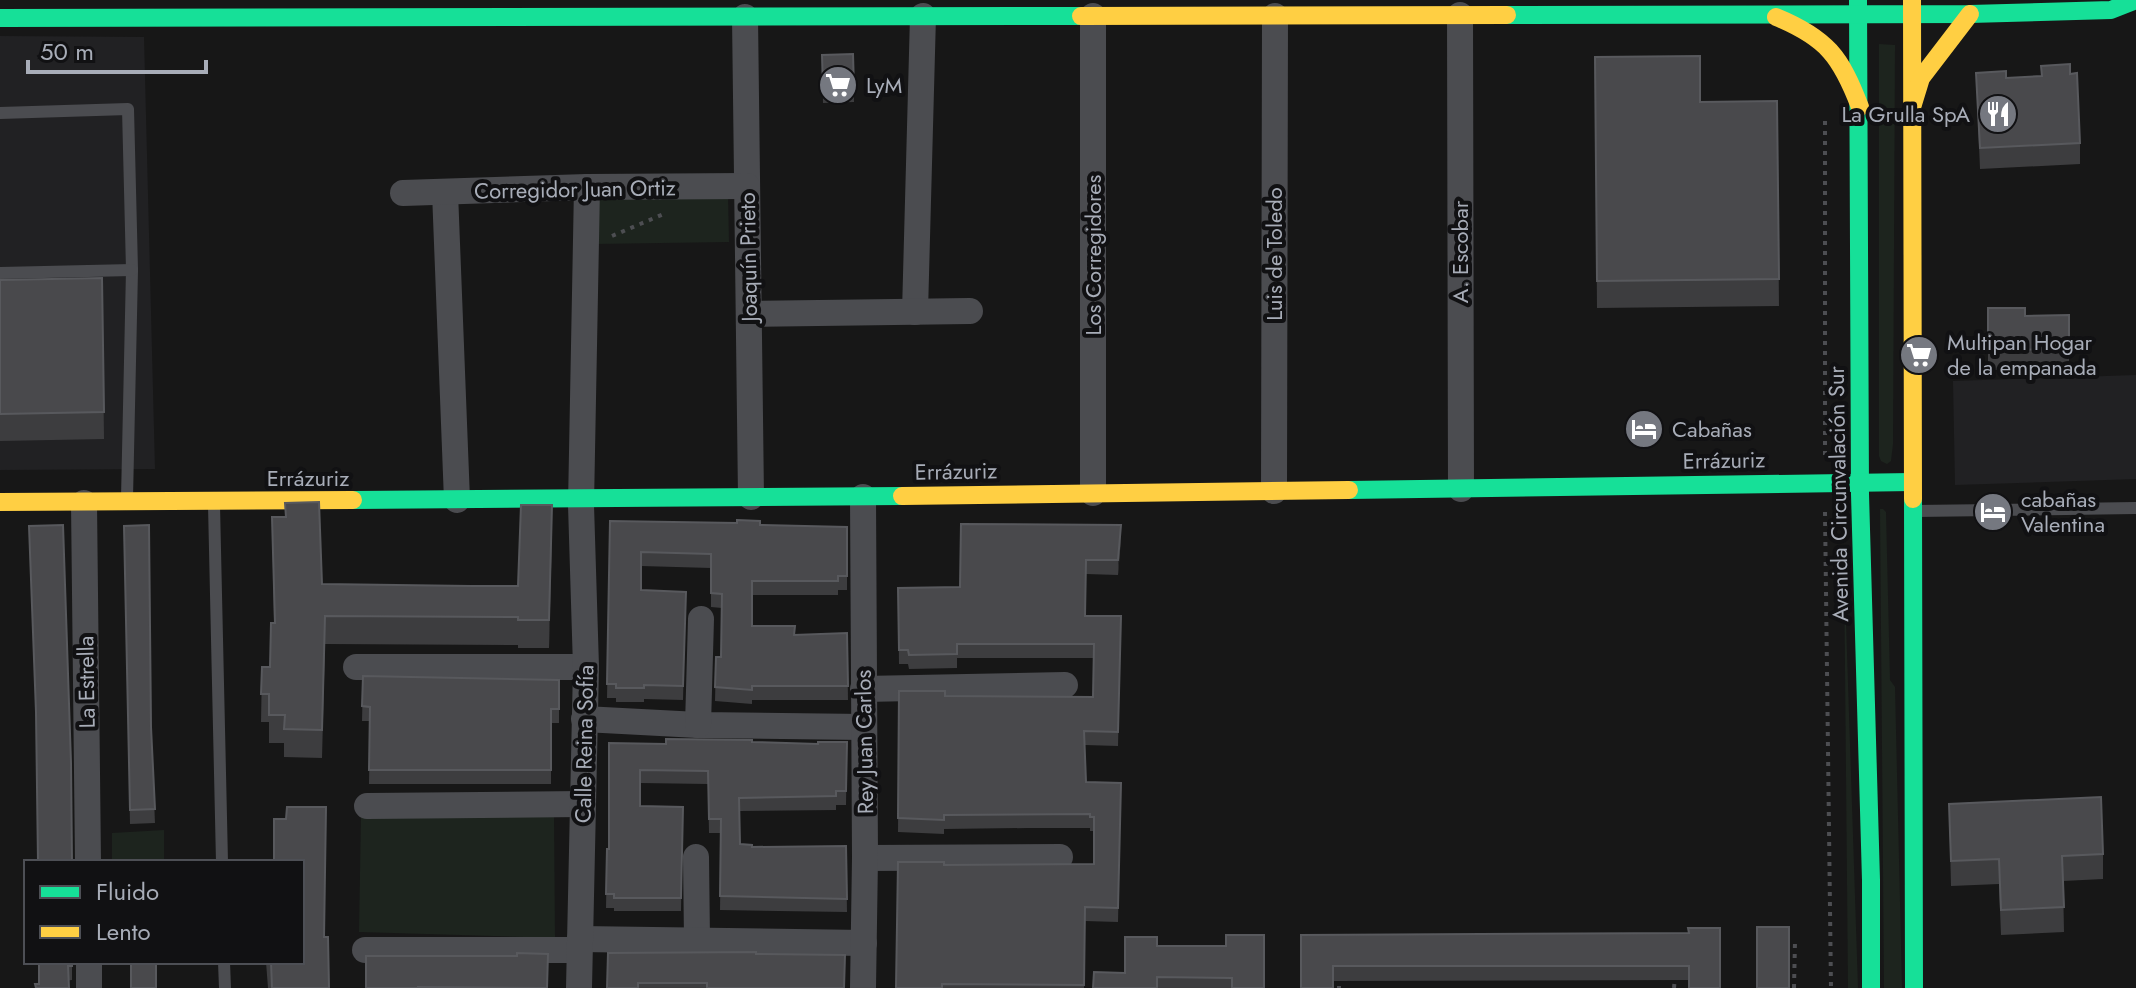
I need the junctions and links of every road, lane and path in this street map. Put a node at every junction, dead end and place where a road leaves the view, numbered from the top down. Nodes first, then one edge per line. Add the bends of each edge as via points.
1 (51, 0) edge
2 (2136, 0) edge
3 (1858, 7) edge
4 (1912, 7) edge
5 (1092, 8) edge
6 (320, 9) edge
7 (1770, 14) junction
8 (1970, 14) junction
9 (1460, 15) junction
10 (923, 16) junction
11 (1275, 16) junction
12 (745, 17) junction
13 (6, 18) edge
14 (1913, 104) junction
15 (1860, 107) junction
16 (1825, 110) dead end
17 (0, 113) edge
18 (747, 186) junction
19 (587, 187) junction
20 (445, 192) junction
21 (403, 193) dead end
22 (668, 212) dead end
23 (586, 259) junction
24 (132, 270) junction
25 (0, 273) edge
26 (970, 311) dead end
27 (915, 312) junction
28 (749, 314) junction
29 (1860, 481) junction
30 (1825, 482) junction
31 (1912, 482) junction
32 (1461, 489) junction
33 (1274, 491) junction
34 (1093, 493) junction
35 (751, 497) junction
36 (863, 497) junction
37 (581, 499) junction
38 (457, 500) junction
39 (0, 502) edge
40 (84, 503) junction
41 (126, 503) junction
42 (214, 503) junction
43 (2136, 508) edge
44 (1913, 511) junction
45 (701, 619) dead end
46 (356, 667) dead end
47 (586, 667) junction
48 (1065, 685) dead end
49 (863, 689) junction
50 (584, 719) junction
51 (698, 725) junction
52 (864, 727) junction
53 (583, 804) junction
54 (367, 806) dead end
55 (696, 857) dead end
56 (1060, 857) dead end
57 (865, 858) junction
58 (88, 860) edge
59 (222, 860) edge
60 (697, 940) junction
61 (1795, 941) dead end
62 (864, 943) junction
63 (580, 944) junction
64 (365, 950) dead end
65 (89, 964) edge
66 (224, 964) edge
67 (1677, 966) edge
68 (1339, 975) edge
69 (89, 988) edge
70 (225, 988) edge
71 (579, 988) edge
72 (863, 988) edge
73 (1339, 988) edge
74 (1674, 988) edge
75 (1794, 988) edge
76 (1831, 988) edge
77 (1871, 988) edge
78 (1914, 988) edge

1 - 13 main road via 26,15
2 - 8 main road via 2111,10
3 - 4 main road
3 - 7 main road
3 - 15 main road, Avenida Circunvalación Sur
4 - 8 main road
4 - 14 main road
5 - 10 main road
5 - 11 main road
5 - 34 street, Los Corregidores
6 - 12 main road
6 - 13 main road
7 - 9 main road
7 - 15 main road via 1805,28 1830,47 1848,73
8 - 14 main road via 1921,78
9 - 11 main road
9 - 32 street, A. Escobar
10 - 12 main road
10 - 27 street
11 - 33 street, Luis de Toledo
12 - 18 street, Joaquín Prieto
14 - 31 main road
15 - 29 main road, Avenida Circunvalación Sur
16 - 30 path
17 - 24 lane via 128,109
18 - 19 street, Corregidor Juan Ortiz
18 - 28 street, Joaquín Prieto
19 - 20 street, Corregidor Juan Ortiz
19 - 23 street, Calle Reina Sofía
20 - 21 street, Corregidor Juan Ortiz
20 - 38 street
22 - 23 path via 613,235
23 - 37 street, Calle Reina Sofía
24 - 25 lane
24 - 41 lane
26 - 27 street
27 - 28 street
28 - 35 street, Joaquín Prieto
29 - 30 main road, Errázuriz
29 - 31 main road, Errázuriz
29 - 77 main road, Avenida Circunvalación Sur
30 - 32 main road, Errázuriz
30 - 76 path
31 - 44 main road
32 - 33 main road, Errázuriz
33 - 34 main road, Errázuriz
34 - 36 main road, Errázuriz
35 - 36 main road, Errázuriz
35 - 37 main road, Errázuriz
36 - 49 street, Rey Juan Carlos
37 - 38 main road, Errázuriz
37 - 47 street, Calle Reina Sofía
38 - 42 main road, Errázuriz
39 - 40 main road, Errázuriz
40 - 41 main road, Errázuriz
40 - 58 street, La Estrella
41 - 42 main road, Errázuriz
42 - 59 lane
43 - 44 lane
44 - 78 main road
45 - 51 street
46 - 47 street
47 - 50 street, Calle Reina Sofía
48 - 49 street
49 - 52 street, Rey Juan Carlos
50 - 51 street
50 - 53 street, Calle Reina Sofía
51 - 52 street
52 - 57 street, Rey Juan Carlos
53 - 54 street
53 - 63 street, Calle Reina Sofía
55 - 60 street
56 - 57 street
57 - 62 street, Rey Juan Carlos
60 - 62 street
60 - 63 street
61 - 75 path
62 - 72 street, Rey Juan Carlos
63 - 64 street
63 - 71 street, Calle Reina Sofía
65 - 69 street
66 - 70 lane
67 - 74 path
68 - 73 path

